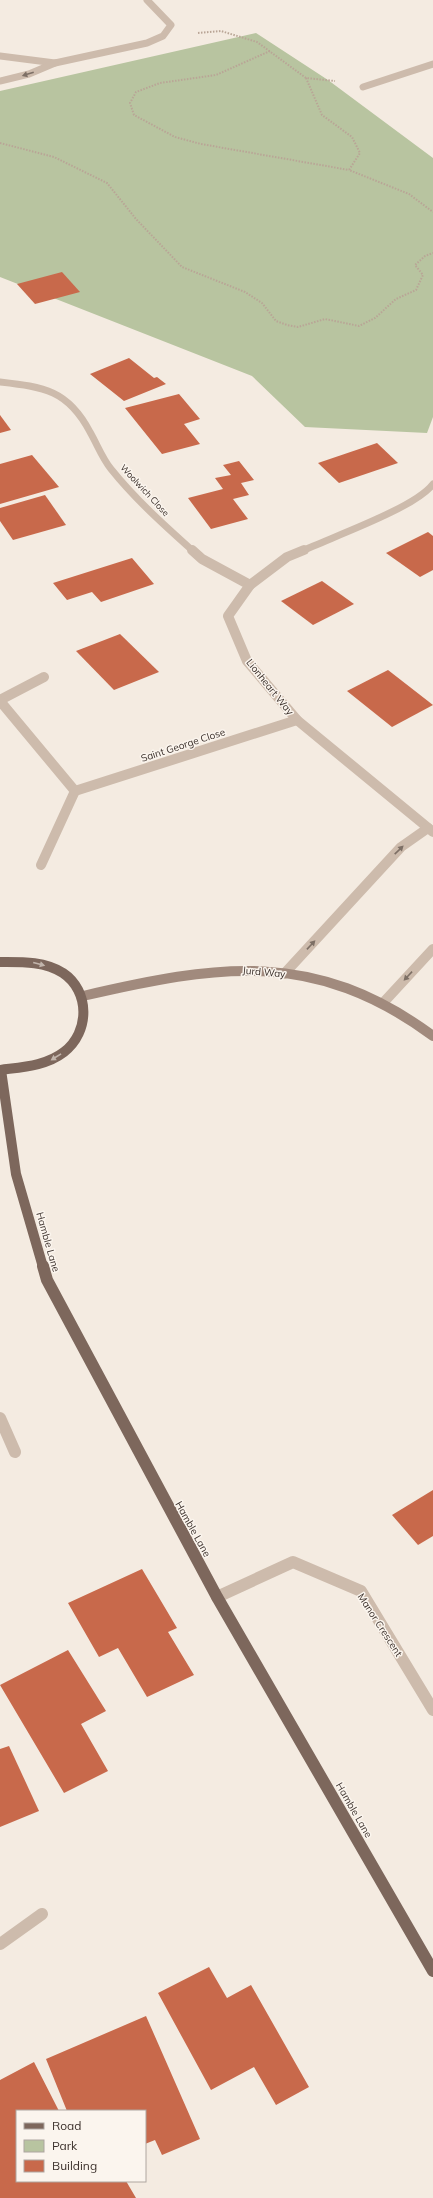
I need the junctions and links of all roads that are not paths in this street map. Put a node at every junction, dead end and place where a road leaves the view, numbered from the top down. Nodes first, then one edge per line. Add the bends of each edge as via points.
1 (147, 0) edge
2 (0, 56) edge
3 (55, 63) junction
4 (433, 64) edge
5 (0, 81) edge
6 (363, 87) road end
7 (0, 382) edge
8 (433, 484) edge
9 (250, 585) junction
10 (44, 677) dead end
11 (0, 700) edge
12 (297, 720) junction
13 (75, 791) junction
14 (431, 830) edge
15 (42, 865) dead end
16 (433, 949) edge
17 (0, 962) edge
18 (284, 974) junction
19 (83, 996) junction
20 (382, 1003) junction
21 (433, 1036) edge
22 (0, 1070) edge
23 (0, 1418) edge
24 (15, 1452) dead end
25 (217, 1596) junction
26 (433, 1710) edge
27 (42, 1914) dead end
28 (0, 1944) edge
29 (433, 1971) edge

1 - 3 street via 171,25 163,36
2 - 3 street
3 -> 5 street via 29,74
4 - 6 street
7 - 9 street, Woolwich Close via 41,387 68,401 84,420 110,468 150,513 202,559
8 - 9 street, Lionheart Way via 427,492 393,511 287,557
9 - 12 street, Lionheart Way via 228,616 248,661
10 - 11 street
11 - 13 street
12 - 13 street, Saint George Close
12 - 14 street, Lionheart Way
13 - 15 street
18 -> 14 street, Lionheart Way via 401,847
16 -> 20 street
17 -> 19 main road via 36,962 56,970 73,981
18 - 19 street, Jurd Way via 233,970 164,978
18 - 20 street, Jurd Way via 333,983
19 -> 22 main road via 85,1020 82,1031 69,1048 50,1060 26,1068
20 - 21 street, Jurd Way
22 - 25 main road, Hamble Lane via 16,1174 47,1280
23 - 24 street
25 - 26 street, Manor Crescent via 293,1562 360,1591
25 - 29 main road, Hamble Lane
27 - 28 street

